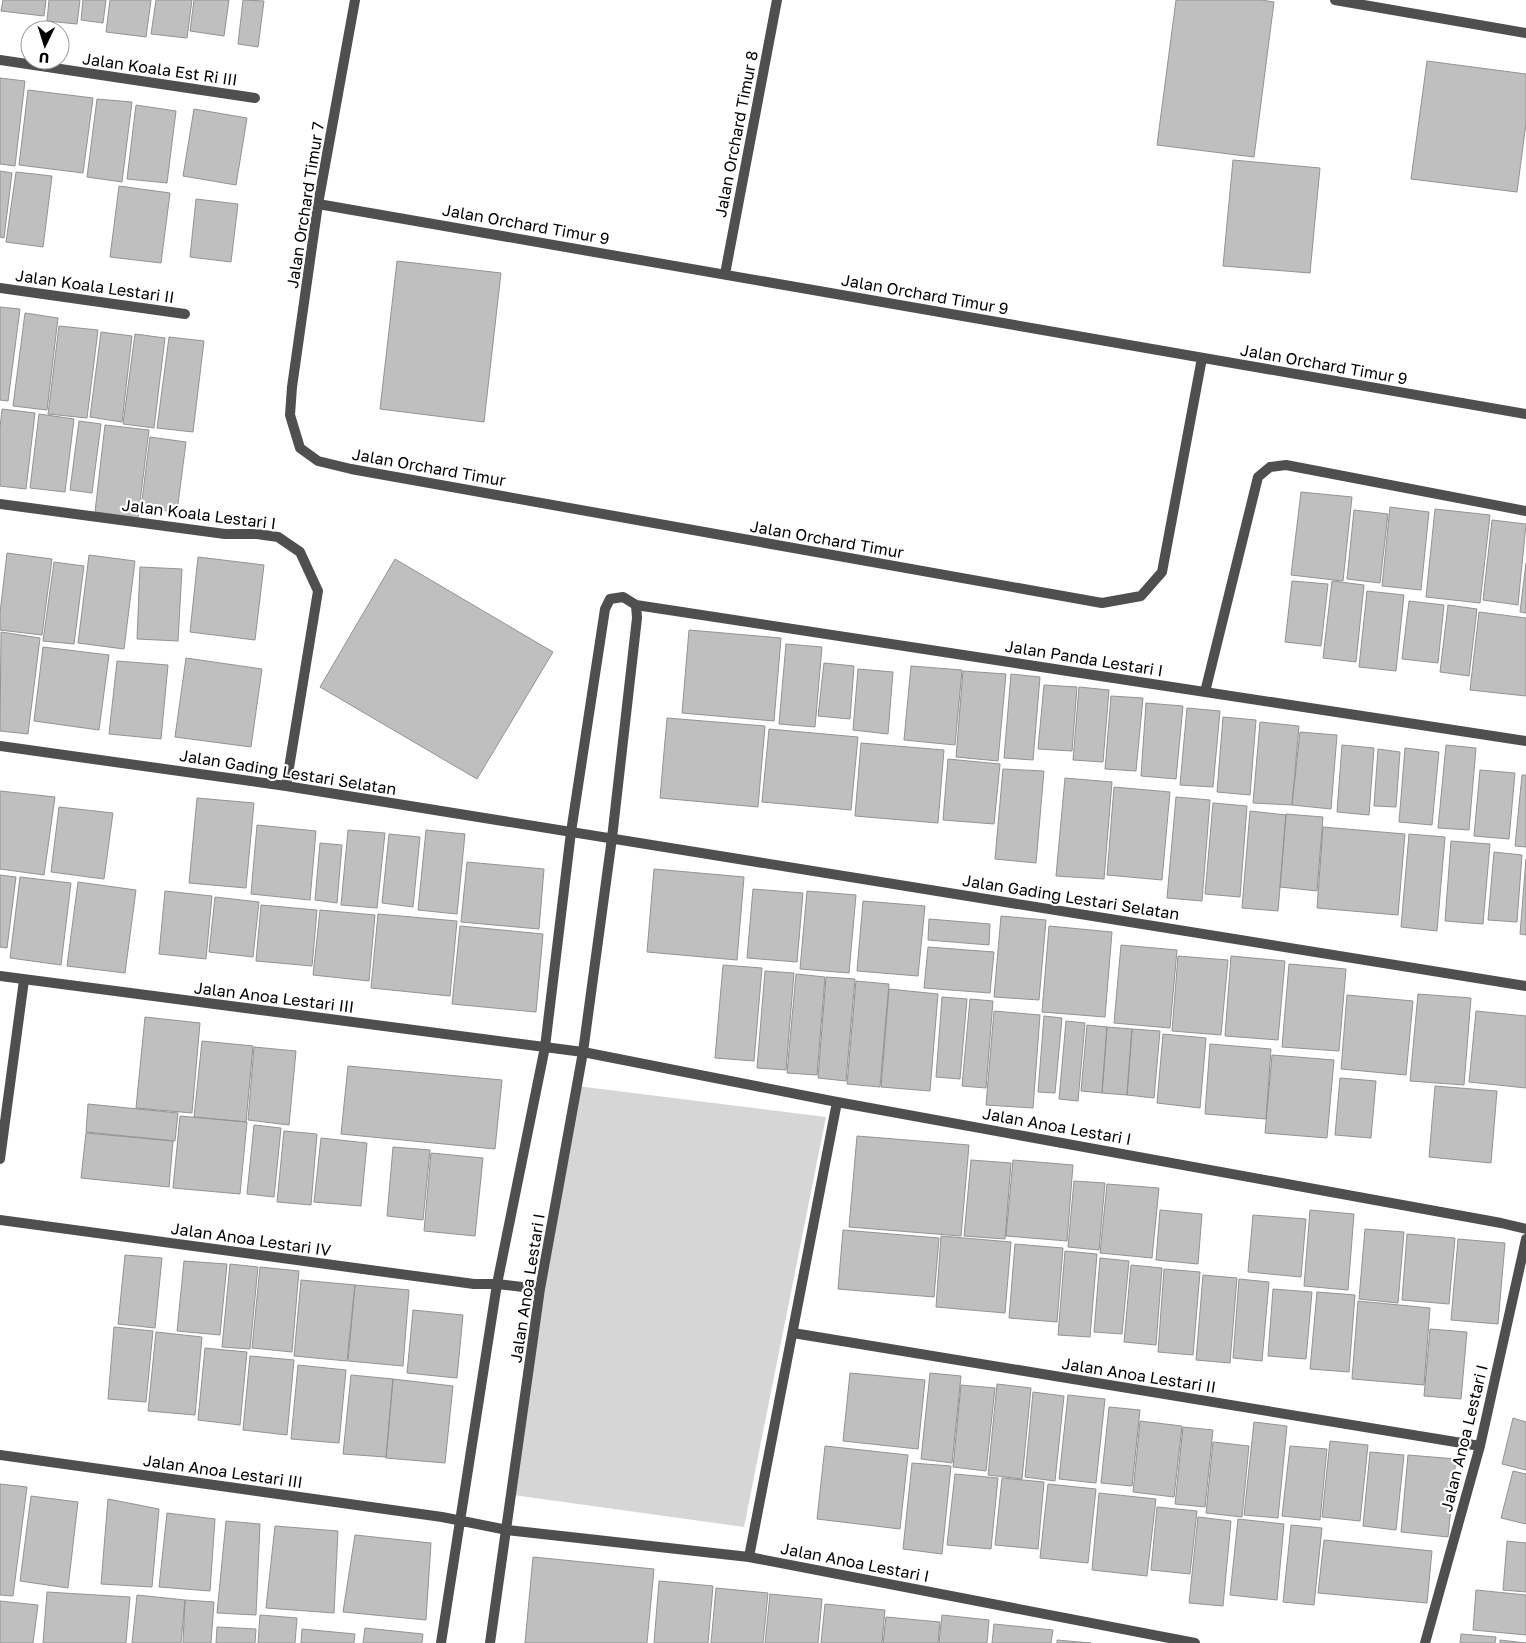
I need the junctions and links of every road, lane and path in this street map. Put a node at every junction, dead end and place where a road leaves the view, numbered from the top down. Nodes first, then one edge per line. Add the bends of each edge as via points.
1 (355, 0) edge
2 (776, 0) edge
3 (1335, 0) edge
4 (1526, 33) edge
5 (0, 60) edge
6 (255, 98) dead end
7 (318, 204) junction
8 (725, 274) junction
9 (0, 288) edge
10 (185, 314) dead end
11 (1202, 358) junction
12 (1526, 414) edge
13 (290, 415) joint
14 (0, 504) edge
15 (1526, 511) edge
16 (636, 605) junction
17 (1205, 692) junction
18 (1526, 741) edge
19 (0, 746) edge
20 (286, 786) junction
21 (571, 832) junction
22 (612, 838) junction
23 (0, 976) edge
24 (24, 980) junction
25 (1526, 986) edge
26 (545, 1047) junction
27 (583, 1052) junction
28 (837, 1102) junction
29 (0, 1159) edge
30 (0, 1220) edge
31 (1526, 1229) edge
32 (1526, 1239) edge
33 (497, 1284) junction
34 (540, 1289) junction
35 (793, 1333) junction
36 (1480, 1446) junction
37 (0, 1455) edge
38 (442, 1517) joint
39 (460, 1521) junction
40 (507, 1530) junction
41 (749, 1557) junction
42 (442, 1643) edge
43 (490, 1643) edge
44 (1195, 1643) edge
45 (1425, 1643) edge

1 - 7 street, Jalan Orchard Timur 7
2 - 8 street, Jalan Orchard Timur 8
3 - 4 street
5 - 6 street, Jalan Koala Est Ri III
7 - 8 street, Jalan Orchard Timur 9
7 - 13 street, Jalan Orchard Timur 7
8 - 11 street, Jalan Orchard Timur 9
9 - 10 street, Jalan Koala Lestari II
11 - 12 street, Jalan Orchard Timur 9
11 - 13 street, Jalan Orchard Timur via 1162,572 1142,596 1102,603 351,469 318,461 300,448
14 - 20 street, Jalan Koala Lestari I via 225,534 278,537 300,552 318,591
15 - 17 street via 1286,465 1270,467 1258,477
16 - 17 street, Jalan Panda Lestari I
16 - 21 street via 622,597 614,598 605,609
16 - 22 street
17 - 18 street, Jalan Panda Lestari I
19 - 20 street, Jalan Gading Lestari Selatan
20 - 21 street, Jalan Gading Lestari Selatan
21 - 22 street, Jalan Gading Lestari Selatan
21 - 26 street
22 - 25 street, Jalan Gading Lestari Selatan
22 - 27 street
23 - 24 street, Jalan Anoa Lestari III
24 - 26 street, Jalan Anoa Lestari III
24 - 29 street
26 - 27 street, Jalan Anoa Lestari I
26 - 33 street
27 - 28 street, Jalan Anoa Lestari I
27 - 34 street, Jalan Anoa Lestari I
28 - 31 street, Jalan Anoa Lestari I
28 - 35 street
30 - 33 street, Jalan Anoa Lestari IV via 474,1284
32 - 36 street, Jalan Anoa Lestari I
33 - 34 street, Jalan Anoa Lestari IV
33 - 39 street
34 - 40 street, Jalan Anoa Lestari I
35 - 36 street, Jalan Anoa Lestari II
35 - 41 street
36 - 45 street, Jalan Anoa Lestari I
37 - 38 street, Jalan Anoa Lestari III
38 - 39 street, Jalan Anoa Lestari I
39 - 40 street, Jalan Anoa Lestari I
39 - 42 street
40 - 41 street, Jalan Anoa Lestari I
40 - 43 street
41 - 44 street, Jalan Anoa Lestari I

